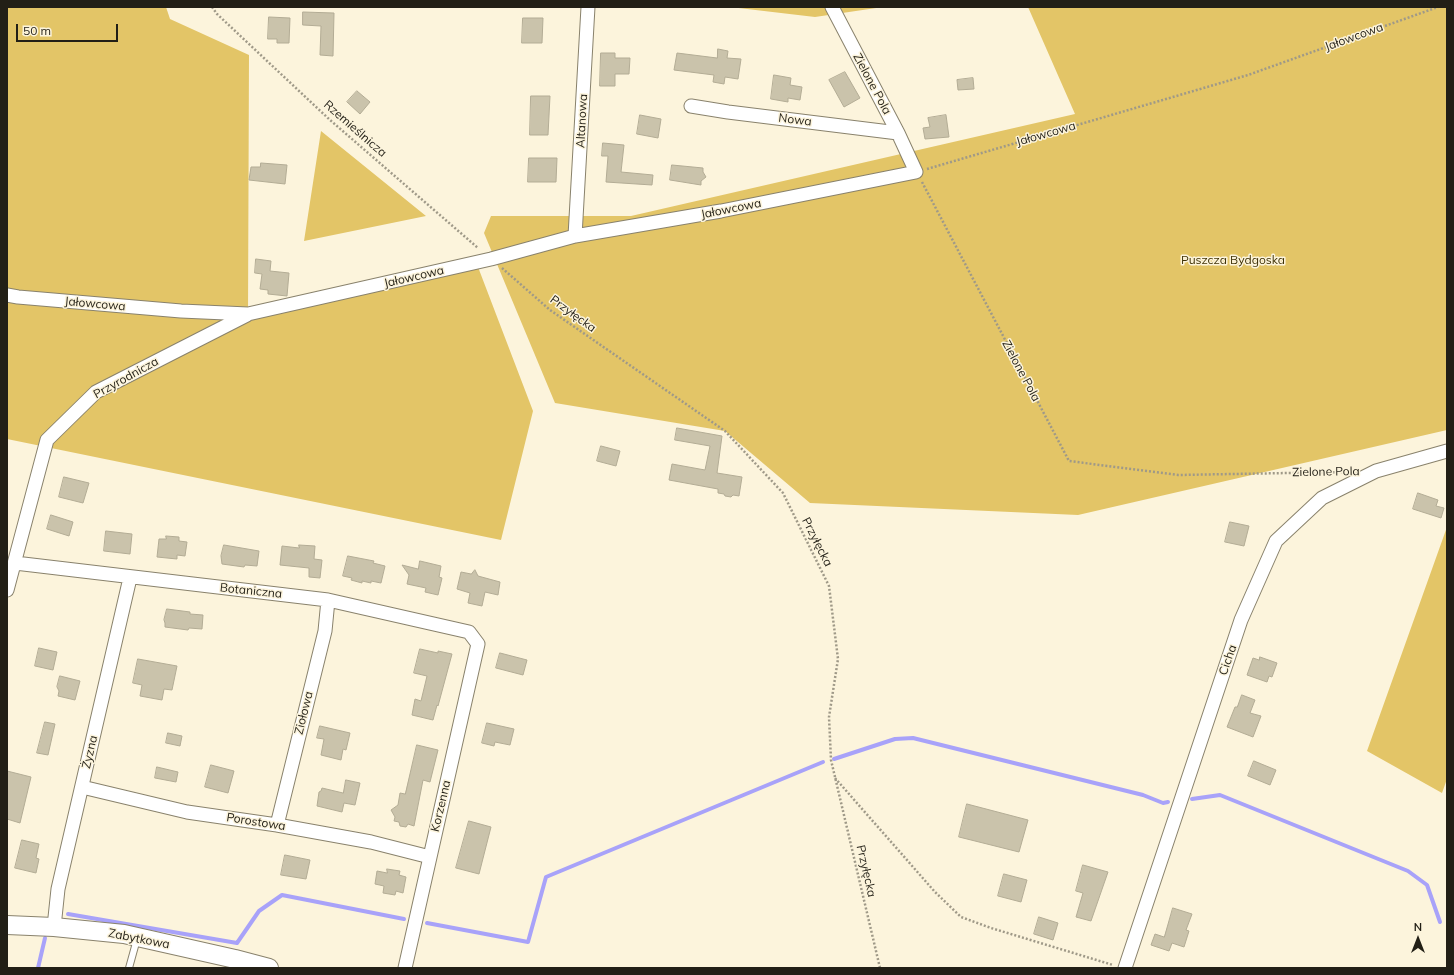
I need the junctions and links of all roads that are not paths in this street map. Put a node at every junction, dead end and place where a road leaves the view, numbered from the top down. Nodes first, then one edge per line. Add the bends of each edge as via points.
1 (588, 7) edge
2 (832, 7) edge
3 (692, 106) dead end
4 (898, 132) junction
5 (916, 172) joint
6 (575, 236) junction
7 (7, 295) edge
8 (248, 314) junction
9 (1447, 451) edge
10 (15, 563) junction
11 (130, 578) junction
12 (7, 590) edge
13 (328, 600) junction
14 (478, 644) joint
15 (82, 787) junction
16 (277, 825) junction
17 (430, 857) junction
18 (7, 925) edge
19 (54, 927) junction
20 (138, 937) junction
21 (1120, 967) edge
22 (129, 968) edge
23 (269, 968) edge
24 (405, 968) edge

1 - 6 street, Altanowa
2 - 4 street, Zielone Pola
3 - 4 street, Nowa
4 - 5 street, Zielone Pola
5 - 6 street, Jałowcowa via 721,211
6 - 8 street, Jałowcowa via 491,260
7 - 8 street, Jałowcowa via 181,311
8 - 10 street, Przyrodnicza via 96,392 47,440
9 - 21 street, Cicha via 1376,471 1322,498 1276,541 1241,620
10 - 11 street, Botaniczna
10 - 12 street, Przyrodnicza
11 - 13 street, Botaniczna
11 - 15 street, Żyzna
13 - 14 street, Botaniczna via 469,632
13 - 16 street, Ziołowa via 325,631
14 - 17 street, Korzenna
15 - 16 street, Porostowa via 186,812
15 - 19 street, Żyzna via 58,889
16 - 17 street, Porostowa via 372,842
17 - 24 street, Korzenna
18 - 19 street, Zabytkowa
19 - 20 street, Zabytkowa
20 - 22 lane
20 - 23 street, Zabytkowa

